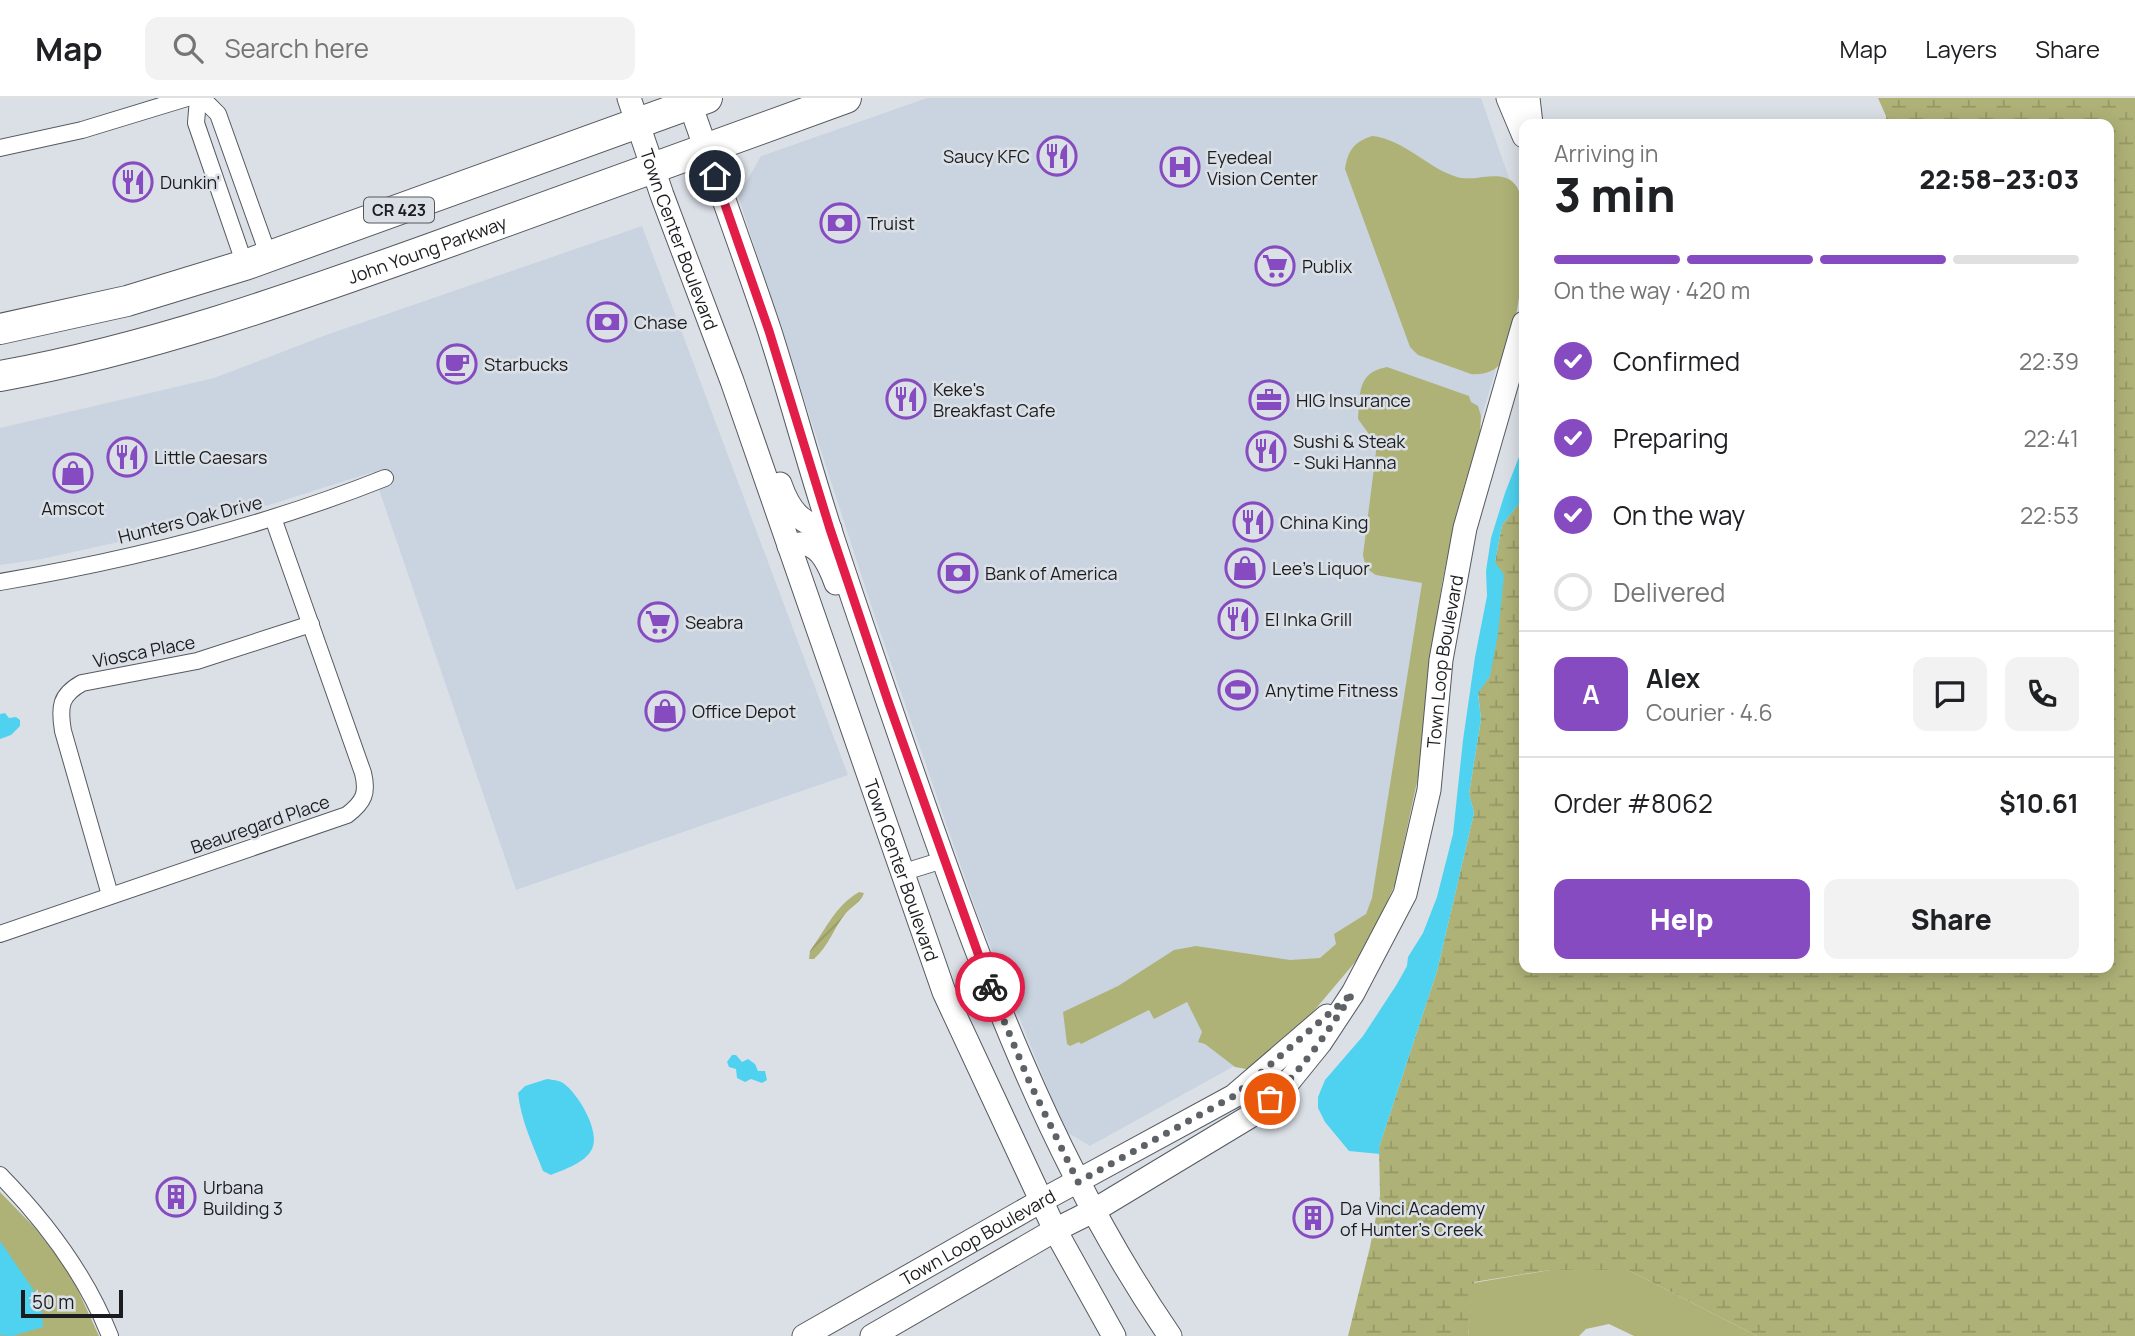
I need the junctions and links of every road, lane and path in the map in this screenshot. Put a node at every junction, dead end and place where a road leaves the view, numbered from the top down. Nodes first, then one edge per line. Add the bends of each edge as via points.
1 (187, 98) edge
2 (200, 98) edge
3 (846, 98) edge
4 (1508, 98) edge
5 (1528, 98) edge
6 (695, 100) edge
7 (634, 111) edge
8 (1530, 119) edge
9 (1519, 124) edge
10 (0, 148) edge
11 (706, 149) junction
12 (654, 168) junction
13 (257, 261) junction
14 (0, 329) edge
15 (1519, 340) edge
16 (0, 376) edge
17 (732, 382) junction
18 (385, 478) dead end
19 (273, 518) junction
20 (830, 529) junction
21 (789, 546) junction
22 (0, 582) edge
23 (311, 624) junction
24 (889, 704) junction
25 (943, 860) junction
26 (901, 873) junction
27 (110, 895) junction
28 (0, 934) edge
29 (1353, 993) junction
30 (0, 1175) edge
31 (1078, 1182) junction
32 (1041, 1201) junction
33 (1093, 1211) junction
34 (1055, 1230) junction
35 (110, 1336) edge
36 (804, 1336) edge
37 (872, 1336) edge
38 (1114, 1336) edge
39 (1170, 1336) edge

1 - 10 street via 82,130
2 - 13 street via 218,114
2 - 13 street via 196,123
3 - 11 highway, John Young Parkway / CR 423
4 - 9 street
5 - 8 street
6 - 7 highway, CR 423
6 - 11 street
7 - 12 street, Town Center Boulevard
7 - 13 highway, CR 423
11 - 12 highway, John Young Parkway / CR 423
11 - 20 street
12 - 16 highway, John Young Parkway / CR 423 via 207,326 123,350
12 - 17 street, Town Center Boulevard
13 - 14 highway, CR 423 via 127,301
15 - 29 street, Town Loop Boulevard via 1465,528 1441,660 1429,790 1405,894
17 - 20 street, Town Center Boulevard via 753,407 785,498 798,517 814,528
17 - 21 street, Town Center Boulevard
18 - 19 street, Hunters Oak Drive
19 - 22 street, Hunters Oak Drive via 127,556
19 - 23 street, Beauregard Place
20 - 24 street
21 - 24 street via 806,544 820,552 831,570 865,668
21 - 26 street, Town Center Boulevard
23 - 27 street, Beauregard Place via 363,772 366,785 360,805 347,815
23 - 27 street, Viosca Place via 197,661 82,683 62,702 62,723
24 - 25 street
25 - 26 street
25 - 31 street via 999,1012
26 - 32 street, Town Center Boulevard via 944,992
27 - 28 street, Beauregard Place
29 - 31 street, Town Loop Boulevard via 1234,1096
29 - 33 street, Town Loop Boulevard via 1290,1080 1249,1117
30 - 35 street via 40,1218 76,1269
31 - 32 street, Town Loop Boulevard
31 - 33 street
32 - 34 street, Town Center Boulevard
32 - 36 street, Town Loop Boulevard
33 - 34 street, Town Loop Boulevard
33 - 39 street via 1135,1286
34 - 37 street, Town Loop Boulevard
34 - 38 street, Town Center Boulevard

